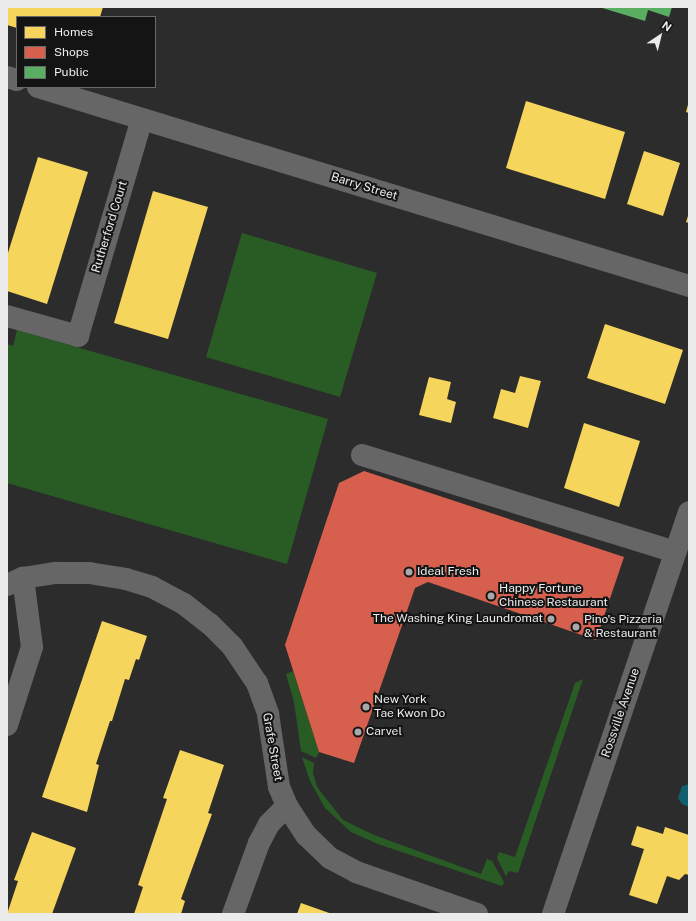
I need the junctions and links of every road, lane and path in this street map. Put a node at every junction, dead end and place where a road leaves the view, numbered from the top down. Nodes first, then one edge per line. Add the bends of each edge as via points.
1 (41, 88) edge
2 (142, 119) junction
3 (689, 286) edge
4 (7, 316) edge
5 (362, 455) dead end
6 (689, 512) edge
7 (679, 561) edge
8 (15, 582) edge
9 (7, 726) edge
10 (287, 806) junction
11 (233, 914) edge
12 (477, 914) edge
13 (553, 914) edge

1 - 2 street, Barry Street
2 - 3 street, Barry Street
2 - 4 street, Rutherford Court via 78,336
5 - 7 street
6 - 7 street, Rossville Avenue
7 - 13 street, Rossville Avenue
8 - 9 street via 32,647
8 - 10 street, Grafe Street via 56,573 89,573 126,579 152,587 184,604 210,624 232,646 257,683 268,714 279,787
10 - 11 street via 269,824 259,843
10 - 12 street, Grafe Street via 306,835 330,858 356,872

